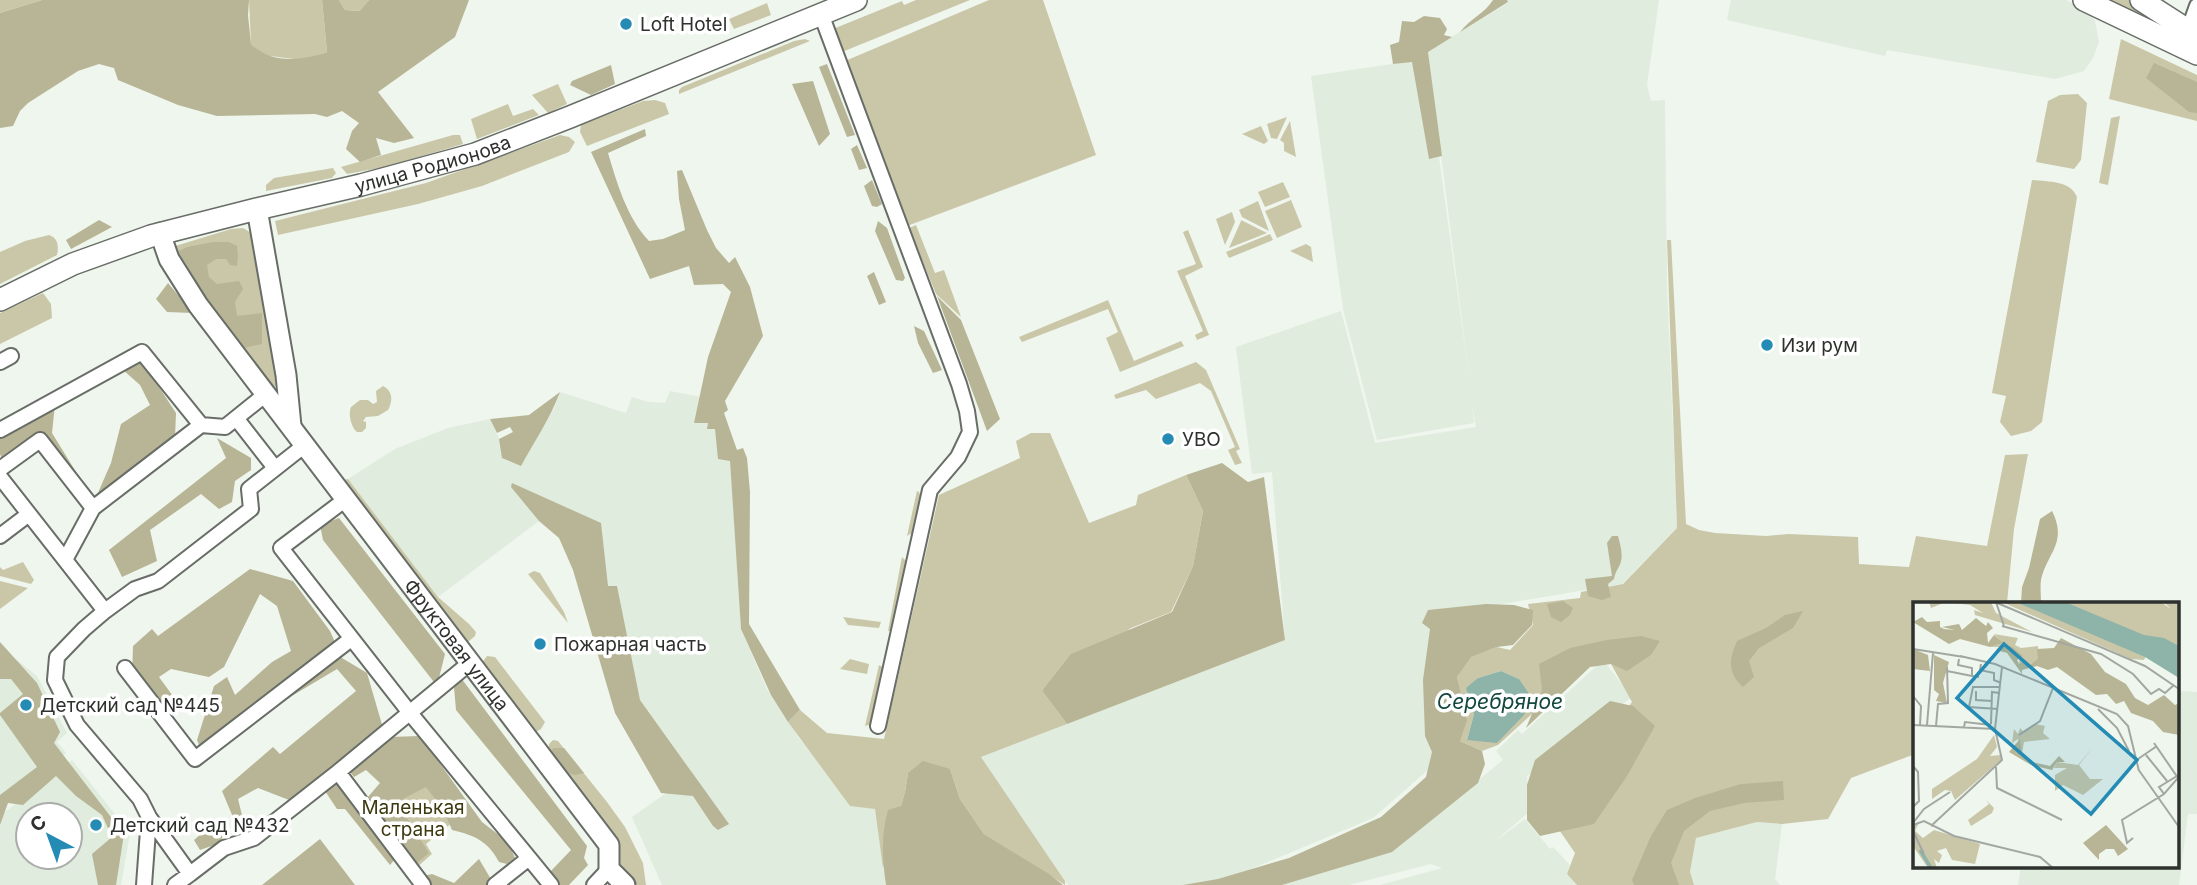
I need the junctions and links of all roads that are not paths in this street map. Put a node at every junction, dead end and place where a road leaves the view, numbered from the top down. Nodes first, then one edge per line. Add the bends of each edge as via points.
1 (856, 0) edge
2 (2084, 0) edge
3 (2141, 0) edge
4 (2197, 6) edge
5 (821, 14) junction
6 (2193, 33) edge
7 (2197, 54) edge
8 (257, 209) junction
9 (160, 233) junction
10 (0, 300) edge
11 (287, 384) junction
12 (266, 394) junction
13 (236, 418) junction
14 (201, 425) junction
15 (291, 427) junction
16 (0, 430) edge
17 (305, 445) junction
18 (275, 468) junction
19 (0, 469) edge
20 (0, 477) edge
21 (346, 499) junction
22 (93, 509) junction
23 (29, 514) junction
24 (0, 536) edge
25 (65, 560) junction
26 (105, 611) junction
27 (351, 639) junction
28 (471, 662) junction
29 (125, 668) dead end
30 (410, 713) junction
31 (878, 726) dead end
32 (338, 772) junction
33 (149, 817) junction
34 (529, 859) junction
35 (609, 869) junction
36 (190, 874) junction
37 (144, 885) edge
38 (175, 885) edge
39 (423, 885) edge
40 (495, 885) edge
41 (551, 885) edge
42 (594, 885) edge
43 (625, 885) edge

1 - 5 main road, улица Родионова
2 - 7 main road
3 - 6 main road
4 - 6 street
5 - 8 main road, улица Родионова via 475,154
5 - 31 street via 959,384 970,432 958,457 930,490
8 - 9 main road, улица Родионова
8 - 11 street
9 - 10 main road, улица Родионова via 74,264
9 - 12 street, Фруктовая улица via 182,281
11 - 12 street
11 - 15 street
12 - 13 street
12 - 15 street, Фруктовая улица
13 - 14 street via 225,427
13 - 18 street
14 - 16 street via 142,352
14 - 22 street
15 - 17 street, Фруктовая улица
17 - 18 street
17 - 21 street, Фруктовая улица
18 - 26 street via 249,489 251,509 158,581 135,589
19 - 22 street via 40,440
20 - 23 street
21 - 27 street via 281,548
21 - 28 street, Фруктовая улица
22 - 25 street
23 - 24 street
23 - 25 street
25 - 26 street
26 - 33 street via 57,657 55,680 77,725 140,799
27 - 29 street via 195,759
27 - 30 street
28 - 30 street
28 - 35 street, Фруктовая улица via 609,845
30 - 32 street
30 - 34 street
32 - 36 street via 254,838 225,848
32 - 39 street
33 - 36 street
33 - 37 street
34 - 40 street
34 - 41 street
35 - 42 street
35 - 43 street
36 - 38 street

